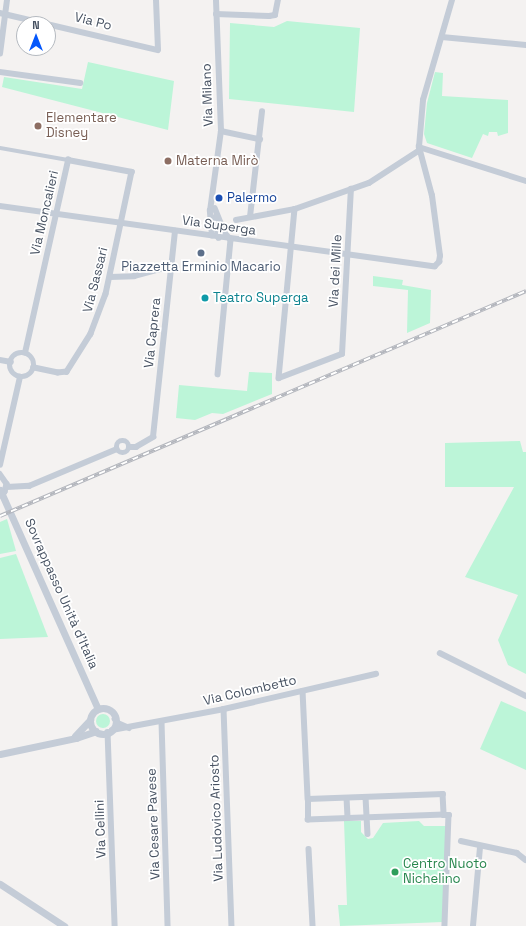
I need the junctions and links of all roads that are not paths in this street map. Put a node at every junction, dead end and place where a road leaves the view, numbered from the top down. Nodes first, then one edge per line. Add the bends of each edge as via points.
1 (7, 0) edge
2 (156, 0) edge
3 (216, 0) edge
4 (278, 0) edge
5 (452, 0) edge
6 (3, 13) edge
7 (216, 14) junction
8 (442, 37) junction
9 (526, 45) edge
10 (0, 54) edge
11 (0, 72) edge
12 (80, 83) dead end
13 (262, 112) dead end
14 (221, 131) junction
15 (260, 139) junction
16 (0, 148) edge
17 (420, 148) junction
18 (68, 160) junction
19 (526, 181) edge
20 (214, 189) junction
21 (351, 190) junction
22 (0, 206) edge
23 (215, 208) junction
24 (295, 209) junction
25 (56, 215) junction
26 (250, 217) junction
27 (211, 220) junction
28 (236, 220) dead end
29 (121, 224) junction
30 (175, 231) junction
31 (199, 235) junction
32 (212, 236) junction
33 (219, 238) junction
34 (231, 240) junction
35 (292, 248) junction
36 (348, 254) junction
37 (171, 266) junction
38 (110, 277) junction
39 (25, 353) junction
40 (0, 360) edge
41 (10, 362) junction
42 (34, 368) junction
43 (218, 374) dead end
44 (20, 377) junction
45 (129, 447) junction
46 (117, 449) junction
47 (0, 465) edge
48 (0, 474) edge
49 (7, 487) junction
50 (0, 490) edge
51 (0, 496) edge
52 (440, 653) dead end
53 (376, 674) dead end
54 (303, 691) junction
55 (526, 696) edge
56 (98, 709) junction
57 (224, 709) junction
58 (115, 719) junction
59 (90, 720) junction
60 (162, 722) junction
61 (130, 728) junction
62 (96, 731) junction
63 (110, 731) junction
64 (66, 740) junction
65 (0, 754) edge
66 (366, 797) junction
67 (347, 798) junction
68 (308, 799) junction
69 (444, 815) junction
70 (367, 817) junction
71 (348, 818) junction
72 (368, 834) dead end
73 (461, 841) dead end
74 (480, 848) junction
75 (309, 849) dead end
76 (526, 860) edge
77 (0, 884) edge
78 (64, 926) edge
79 (115, 926) edge
80 (168, 926) edge
81 (232, 926) edge
82 (313, 926) edge
83 (445, 926) edge
84 (473, 926) edge

1 - 6 street
2 - 6 street, Via Po via 158,50
3 - 7 street, Via Milano
4 - 7 street via 275,15
5 - 8 street
6 - 10 street
7 - 14 street, Via Milano
8 - 9 street
8 - 17 street via 423,100
11 - 12 street
13 - 15 street
14 - 15 street
14 - 20 street, Via Milano
15 - 26 street
16 - 18 street
17 - 19 street
17 - 21 street via 369,184
17 - 36 street, Via Superga via 432,196 439,262 435,266
18 - 25 street, Via Moncalieri
18 - 29 street, Via Sassari via 132,172
20 - 23 street, Via Milano
20 - 27 street, Via Milano
21 - 24 street
21 - 36 street, Via dei Mille
22 - 25 street, Via Superga
23 - 33 street, Via Milano
23 - 34 street via 225,233
24 - 26 street
24 - 35 street
25 - 29 street, Via Superga
25 - 39 street, Via Moncalieri
26 - 28 street
27 - 31 street via 206,230
27 - 32 street, Via Milano
29 - 30 street, Via Superga
29 - 38 street, Via Sassari
30 - 31 street, Via Superga
30 - 37 street, Via Caprera
31 - 32 street, Via Superga
32 - 33 street, Via Superga
33 - 34 street, Via Superga
34 - 35 street, Via Superga
34 - 43 street
35 - 36 street, Via Superga
35 - 36 street, Via dei Mille via 279,378 342,354
37 - 38 street via 134,276
37 - 45 street, Via Caprera via 153,437 136,447
38 - 42 street, Via Sassari via 98,319 70,369 63,374
39 - 41 street via 16,355
39 - 42 street via 32,359
40 - 41 street
41 - 44 street via 13,373
42 - 44 street via 29,375
44 - 47 street
45 - 46 street via 124,453
45 - 46 street via 126,441 121,441 117,444
46 - 49 street via 29,486
48 - 49 street via 6,479
49 - 51 street
50 - 56 street, Sovrappasso Unità d'Italia
52 - 55 street
53 - 54 street, Via Colombetto
54 - 57 street, Via Colombetto
54 - 68 street
56 - 58 street via 108,709
56 - 59 street, Via Colombetto
57 - 60 street, Via Colombetto
57 - 81 street, Via Ludovico Ariosto
58 - 61 street via 118,724
58 - 63 street
59 - 62 street
59 - 64 street, Via Colombetto via 79,733
60 - 61 street, Via Colombetto
60 - 80 street, Via Cesare Pavese
61 - 63 street, Via Colombetto
62 - 63 street, Via Colombetto
62 - 64 street, Via Colombetto
63 - 79 street, Via Cellini
64 - 65 street, Via Colombetto
66 - 67 street
66 - 69 street via 443,794
66 - 70 street
67 - 68 street
67 - 71 street
68 - 71 street via 308,820
69 - 70 street
69 - 83 street via 449,815
70 - 71 street
70 - 72 street
73 - 74 street
74 - 76 street via 517,853
74 - 84 street
75 - 82 street
77 - 78 street

